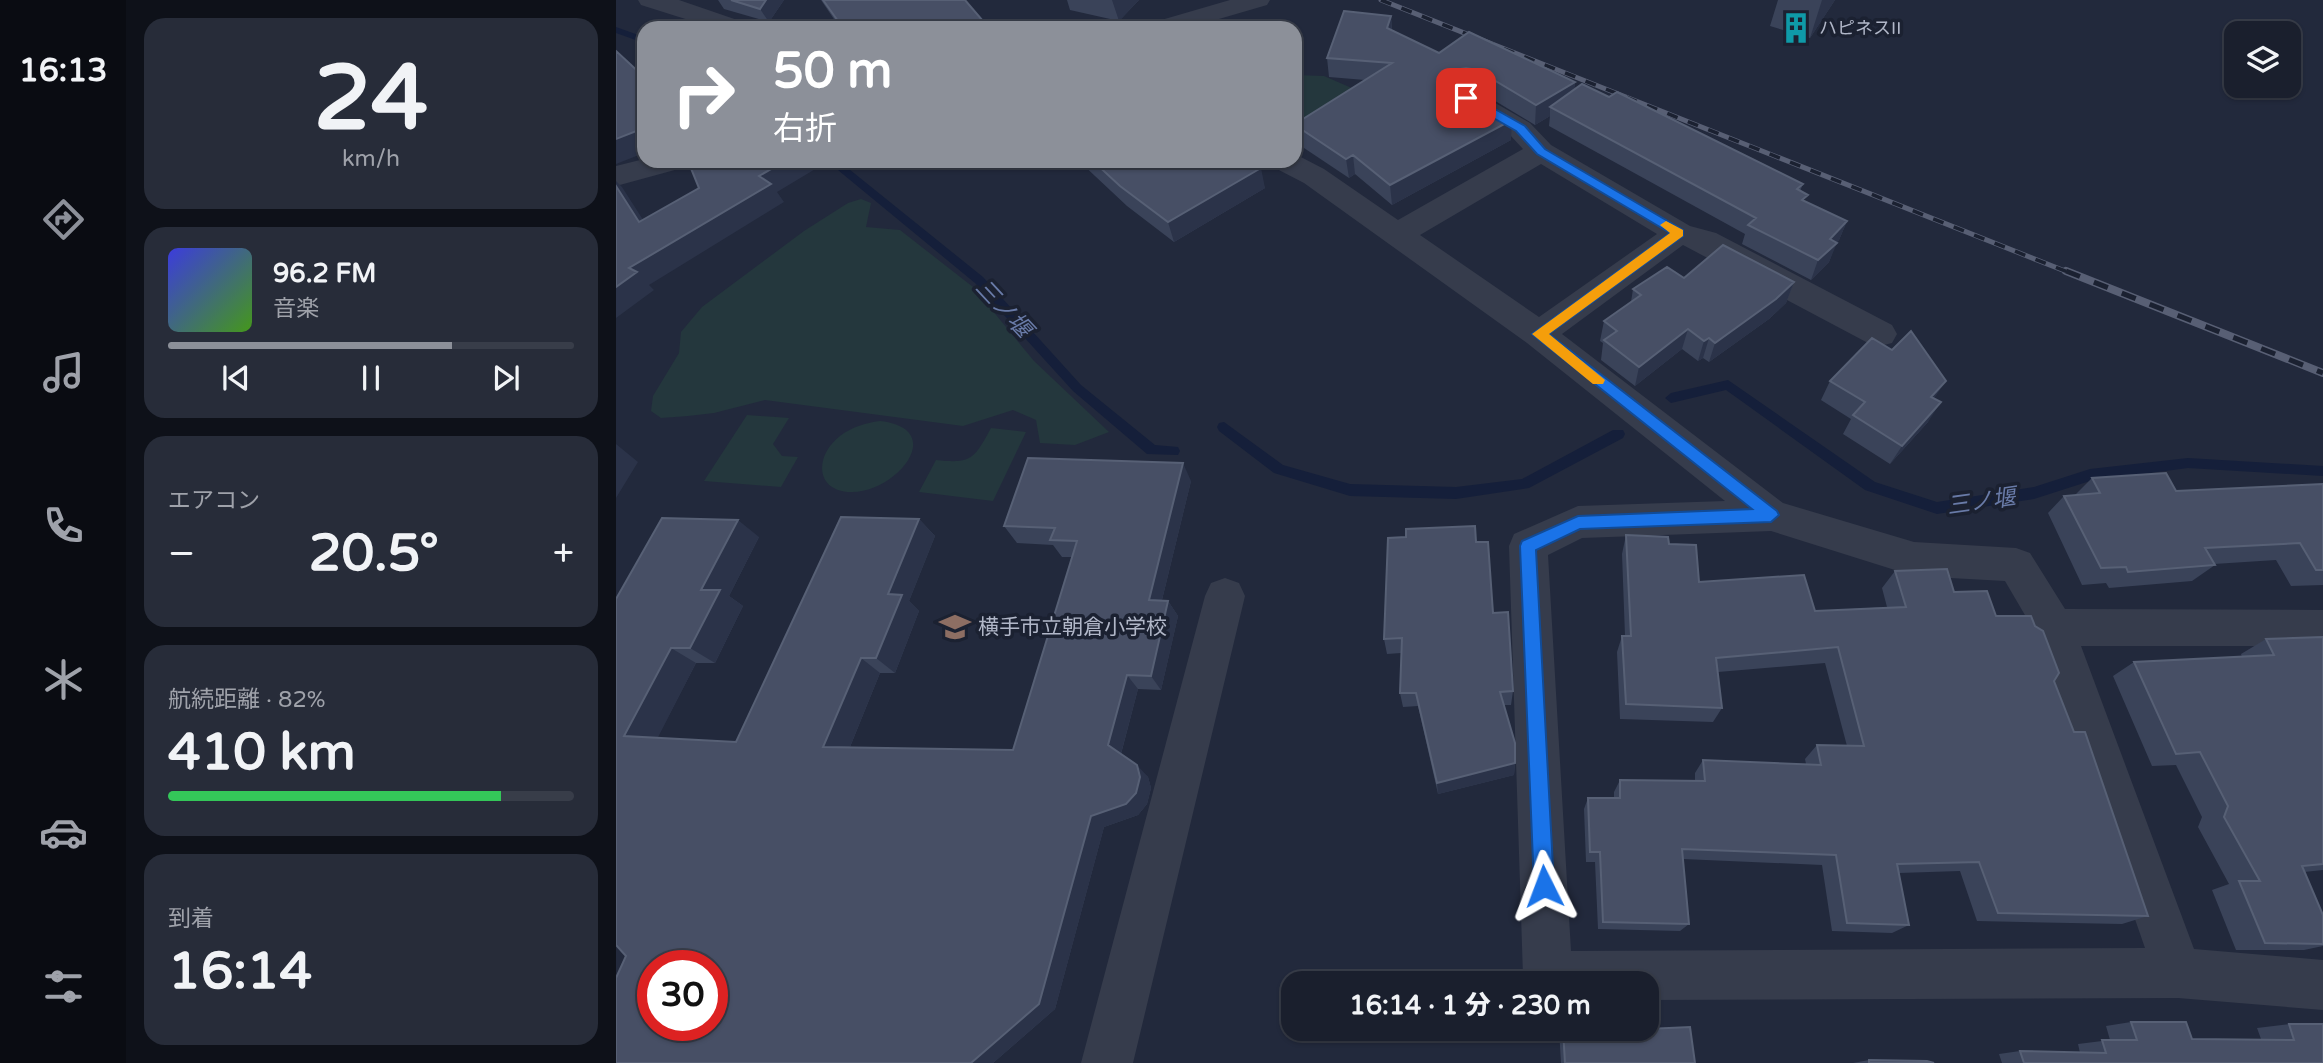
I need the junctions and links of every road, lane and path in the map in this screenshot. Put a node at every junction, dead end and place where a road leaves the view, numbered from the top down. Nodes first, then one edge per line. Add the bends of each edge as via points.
1 (650, 0) edge
2 (1236, 2) edge
3 (719, 21) edge
4 (1180, 21) edge
5 (1466, 98) edge
6 (1541, 151) junction
7 (646, 168) edge
8 (1299, 168) edge
9 (616, 176) edge
10 (1679, 233) junction
11 (1398, 234) junction
12 (1539, 334) junction
13 (1880, 334) dead end
14 (1771, 515) junction
15 (1225, 596) dead end
16 (2054, 627) junction
17 (2323, 628) edge
18 (2178, 973) junction
19 (2323, 985) edge
20 (1107, 1063) edge

1 - 3 street
2 - 4 street
5 - 6 street via 1520,129
6 - 10 street
6 - 11 street
7 - 9 street
8 - 11 street
10 - 12 street
10 - 13 street via 1705,241
11 - 12 street
12 - 14 street
14 - 16 street via 1914,559 2016,565
14 - 18 street via 1578,522 1528,546 1548,976
15 - 20 street
16 - 17 street
16 - 18 street
18 - 19 street

